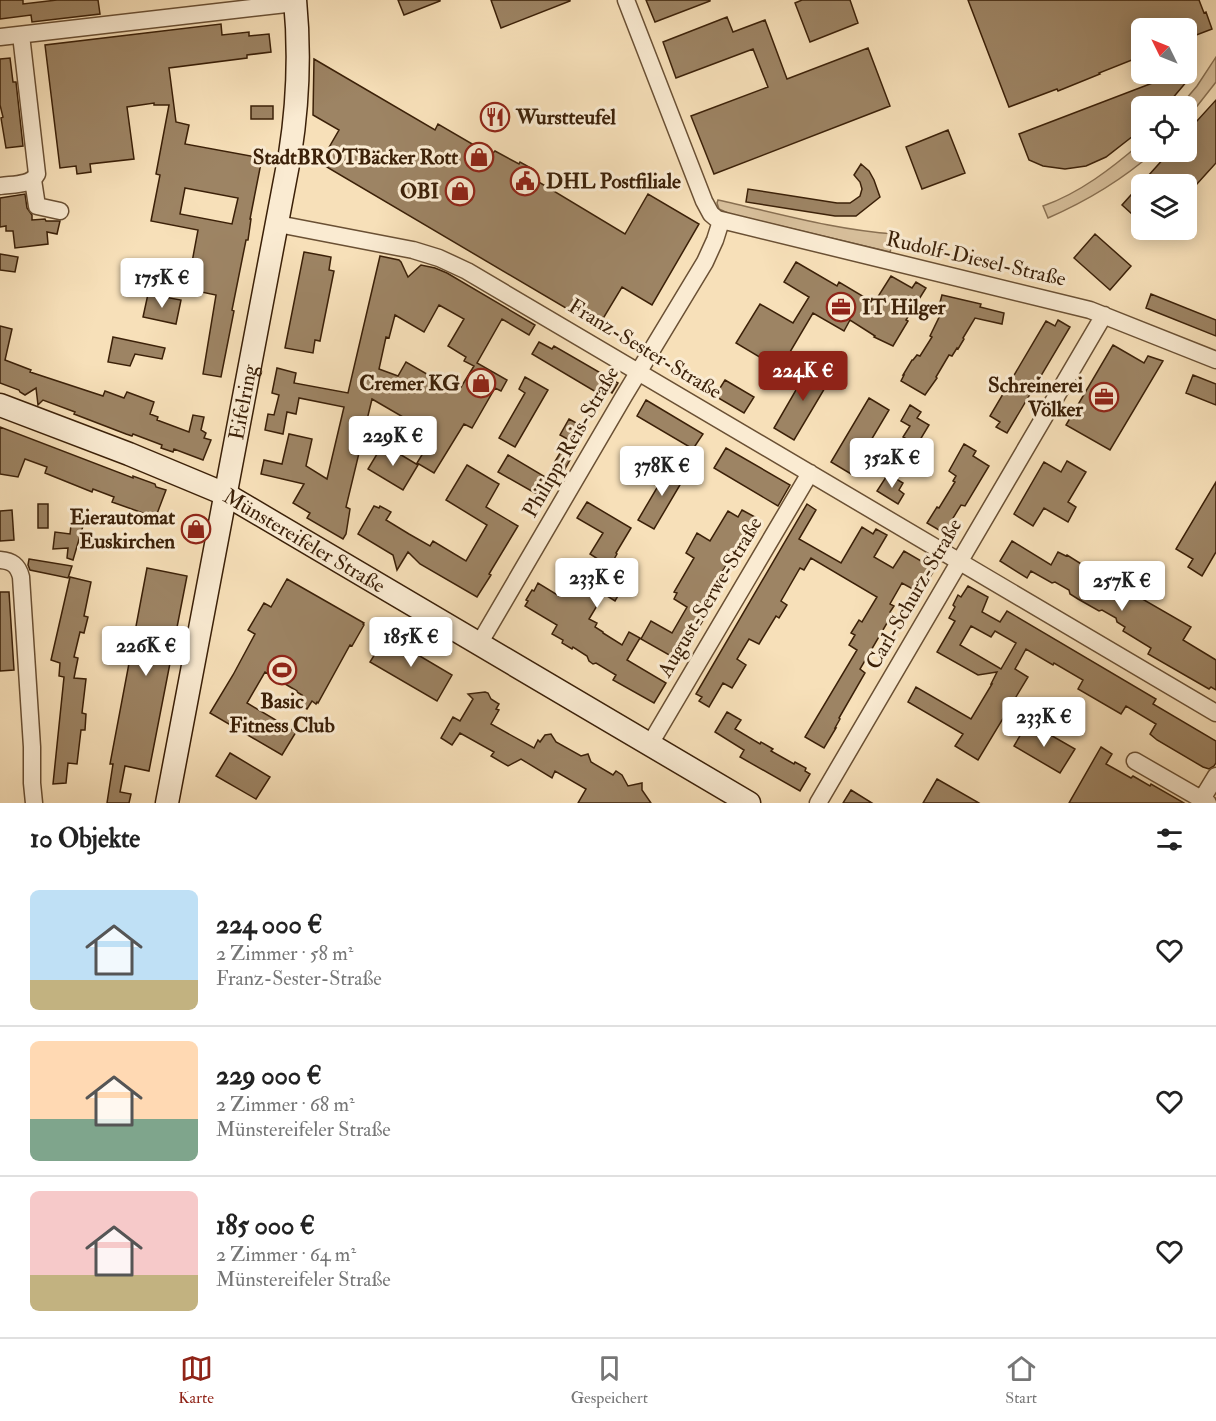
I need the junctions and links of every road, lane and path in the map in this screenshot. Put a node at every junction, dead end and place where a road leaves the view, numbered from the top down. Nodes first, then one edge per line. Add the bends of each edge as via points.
1 (626, 0) edge
2 (295, 2) edge
3 (21, 35) junction
4 (0, 37) edge
5 (33, 180) junction
6 (0, 186) edge
7 (60, 211) dead end
8 (721, 221) junction
9 (278, 224) junction
10 (1104, 315) junction
11 (1216, 360) edge
12 (638, 372) junction
13 (0, 405) edge
14 (810, 473) junction
15 (225, 494) junction
16 (0, 560) edge
17 (959, 561) junction
18 (479, 644) junction
19 (1216, 713) edge
20 (650, 744) junction
21 (1135, 761) dead end
22 (1216, 776) edge
23 (1205, 801) edge
24 (34, 803) edge
25 (167, 803) edge
26 (749, 803) edge
27 (818, 803) edge

1 - 8 street via 704,201 711,214
2 - 3 street
2 - 9 street, Eifelring via 296,100
3 - 4 street
3 - 5 street via 37,171
5 - 6 street
5 - 7 street via 37,206
8 - 10 street, Rudolf-Diesel-Straße
8 - 12 street, Philipp-Reis-Straße via 705,262
9 - 12 street, Franz-Sester-Straße via 440,258
9 - 15 street, Eifelring
10 - 11 street, Rudolf-Diesel-Straße
10 - 17 street, Carl-Schurz-Straße
12 - 14 street, Franz-Sester-Straße
12 - 18 street, Philipp-Reis-Straße
13 - 15 street, Münstereifeler Straße
14 - 17 street, Franz-Sester-Straße
14 - 20 street, August-Serwe-Straße
15 - 18 street, Münstereifeler Straße
15 - 25 street, Eifelring
16 - 24 street via 15,564 21,577
17 - 19 street, Franz-Sester-Straße
17 - 27 street, Carl-Schurz-Straße
18 - 20 street, Münstereifeler Straße
20 - 26 street, Münstereifeler Straße
21 - 23 street
22 - 23 street

